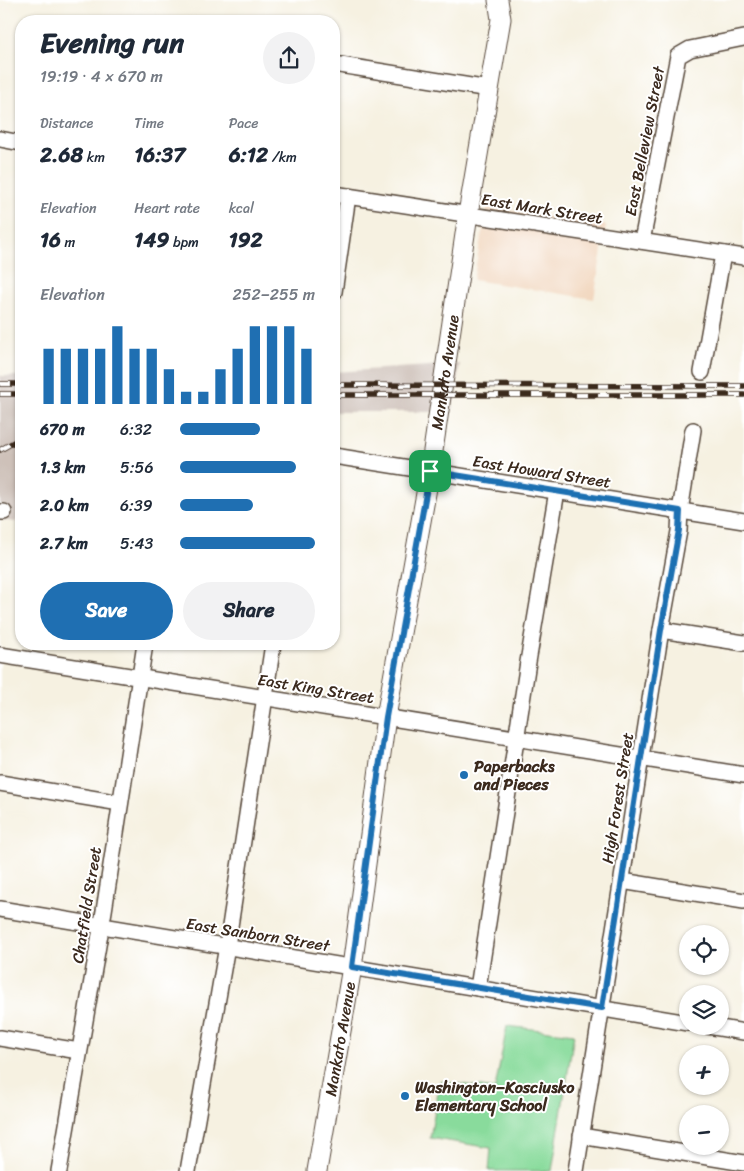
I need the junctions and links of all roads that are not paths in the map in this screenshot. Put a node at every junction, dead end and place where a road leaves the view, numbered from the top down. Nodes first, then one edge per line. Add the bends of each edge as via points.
1 (498, 0) edge
2 (512, 0) edge
3 (501, 19) junction
4 (744, 38) edge
5 (340, 65) edge
6 (489, 88) junction
7 (0, 139) edge
8 (15, 142) edge
9 (341, 195) edge
10 (340, 209) edge
11 (468, 214) junction
12 (642, 241) junction
13 (723, 254) junction
14 (744, 257) edge
15 (702, 372) dead end
16 (693, 430) dead end
17 (340, 457) edge
18 (430, 471) junction
19 (557, 491) junction
20 (680, 511) junction
21 (744, 521) edge
22 (661, 630) junction
23 (744, 643) edge
24 (144, 650) edge
25 (272, 650) edge
26 (0, 654) edge
27 (139, 677) junction
28 (264, 697) junction
29 (386, 717) junction
30 (516, 738) junction
31 (641, 758) junction
32 (744, 775) edge
33 (0, 783) edge
34 (120, 803) junction
35 (622, 881) junction
36 (744, 901) edge
37 (0, 909) edge
38 (101, 925) junction
39 (227, 946) junction
40 (352, 967) junction
41 (478, 988) junction
42 (602, 1008) junction
43 (679, 1021) edge
44 (729, 1030) edge
45 (744, 1032) edge
46 (0, 1038) edge
47 (79, 1052) junction
48 (581, 1136) junction
49 (744, 1163) edge
50 (60, 1171) edge
51 (188, 1171) edge
52 (317, 1171) edge
53 (576, 1171) edge

1 - 3 main road, Mankato Avenue
2 - 3 main road, Mankato Avenue
3 - 6 main road, Mankato Avenue
4 - 12 street, East Belleview Street via 690,50 678,56
5 - 6 street
6 - 11 main road, Mankato Avenue
7 - 8 street
9 - 10 street
9 - 11 street, East Mark Street
11 - 12 street, East Mark Street
11 - 18 main road, Mankato Avenue
12 - 13 street, East Mark Street
13 - 14 street, East Mark Street
13 - 15 street
16 - 20 street, High Forest Street
17 - 18 street, East Howard Street
18 - 19 street, East Howard Street
18 - 29 main road, Mankato Avenue
19 - 20 street, East Howard Street
19 - 30 street
20 - 21 street, East Howard Street
20 - 22 street, High Forest Street
22 - 23 street
22 - 31 street, High Forest Street
24 - 27 street, Chatfield Street
25 - 28 street
26 - 27 street, East King Street
27 - 28 street, East King Street
27 - 34 street, Chatfield Street
28 - 29 street, East King Street
28 - 39 street
29 - 30 street, East King Street
29 - 40 main road, Mankato Avenue
30 - 31 street, East King Street
30 - 41 street
31 - 32 street, East King Street
31 - 35 street, High Forest Street
33 - 34 street
34 - 38 street, Chatfield Street
35 - 36 street
35 - 42 street, High Forest Street
37 - 38 street, East Sanborn Street
38 - 39 street, East Sanborn Street
38 - 47 street, Chatfield Street
39 - 40 street, East Sanborn Street
39 - 51 street
40 - 41 street, East Sanborn Street
40 - 52 main road, Mankato Avenue
41 - 42 street, East Sanborn Street
42 - 43 street, East Sanborn Street
42 - 48 street, High Forest Street
44 - 45 street
46 - 47 street
47 - 50 street, Chatfield Street
48 - 49 street
48 - 53 street, High Forest Street

